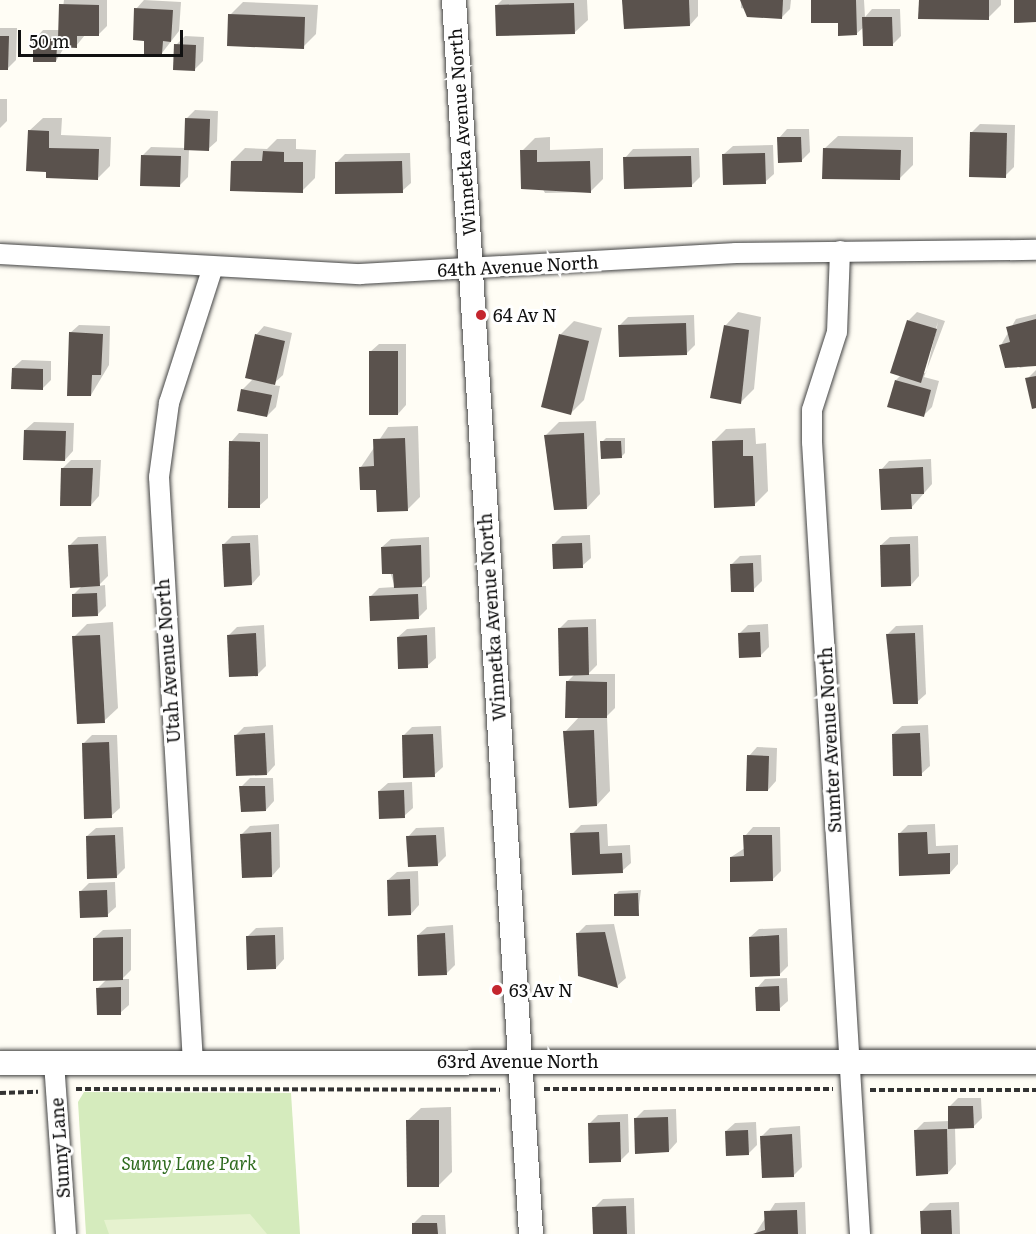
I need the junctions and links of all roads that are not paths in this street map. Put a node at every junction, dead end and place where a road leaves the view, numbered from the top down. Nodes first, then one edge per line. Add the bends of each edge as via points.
1 (454, 0) edge
2 (1036, 250) edge
3 (840, 251) junction
4 (0, 254) edge
5 (213, 267) junction
6 (470, 268) junction
7 (520, 1060) junction
8 (850, 1061) junction
9 (54, 1062) junction
10 (1036, 1062) edge
11 (0, 1063) edge
12 (193, 1063) junction
13 (66, 1234) edge
14 (531, 1234) edge
15 (860, 1234) edge

1 - 6 street, Winnetka Avenue North
2 - 3 street, 64th Avenue North
3 - 6 street, 64th Avenue North
3 - 8 street, Sumter Avenue North via 837,333 812,410 812,442
4 - 5 street, 64th Avenue North
5 - 6 street, 64th Avenue North via 349,274
5 - 12 street, Utah Avenue North via 169,403 159,477
6 - 7 street, Winnetka Avenue North
7 - 8 street, 63rd Avenue North
7 - 12 street, 63rd Avenue North
7 - 14 street, Winnetka Avenue North
8 - 10 street, 63rd Avenue North
8 - 15 street, Sumter Avenue North
9 - 11 street, 63rd Avenue North
9 - 12 street, 63rd Avenue North
9 - 13 street, Sunny Lane

